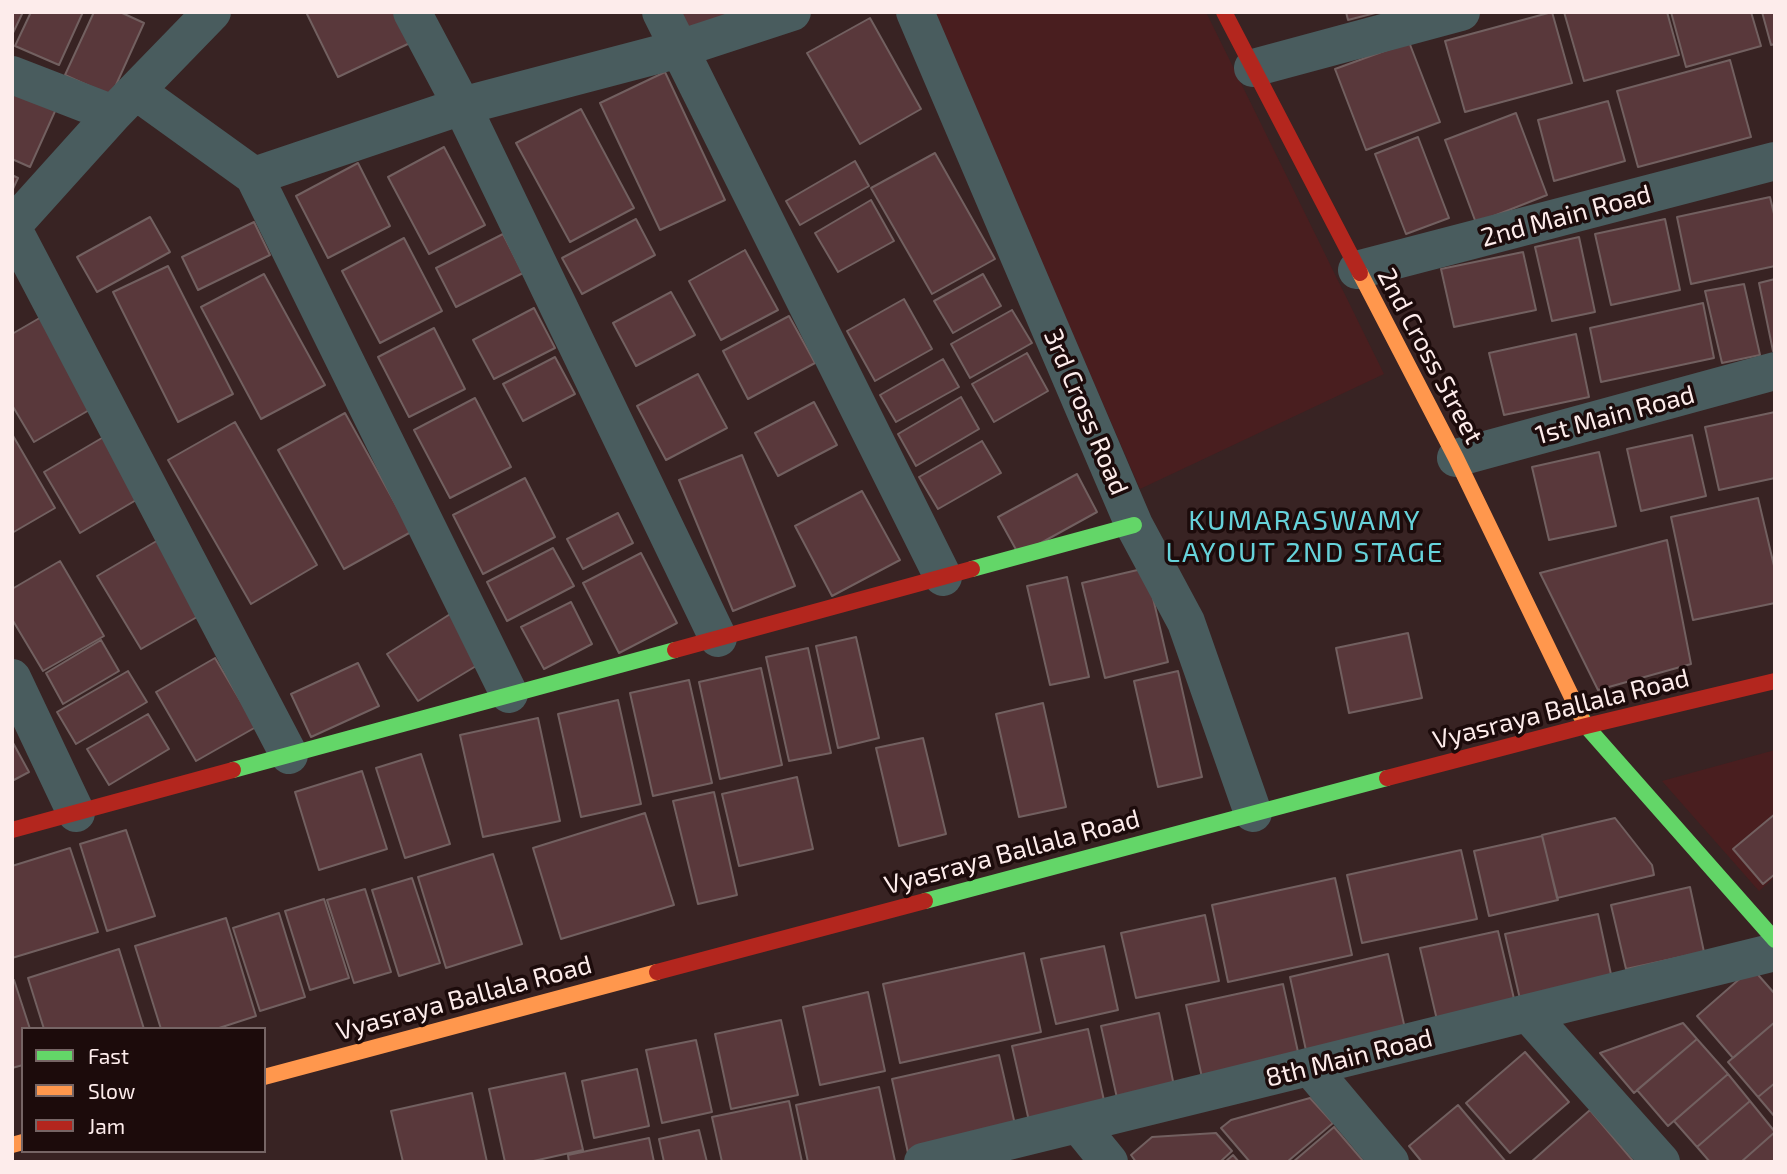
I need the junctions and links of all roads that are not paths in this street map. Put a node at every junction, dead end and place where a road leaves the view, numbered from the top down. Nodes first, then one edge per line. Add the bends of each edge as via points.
1 (212, 12) edge
2 (412, 12) edge
3 (661, 12) edge
4 (792, 12) edge
5 (915, 12) edge
6 (1223, 12) edge
7 (1461, 12) edge
8 (680, 49) junction
9 (1253, 68) junction
10 (12, 75) edge
11 (125, 102) junction
12 (462, 106) junction
13 (1775, 161) edge
14 (254, 176) junction
15 (12, 226) edge
16 (1357, 270) junction
17 (1775, 371) edge
18 (1456, 458) junction
19 (1134, 525) junction
20 (943, 577) junction
21 (718, 638) junction
22 (12, 678) edge
23 (1775, 681) edge
24 (509, 694) junction
25 (1586, 726) junction
26 (289, 755) junction
27 (76, 813) junction
28 (1253, 813) junction
29 (12, 830) edge
30 (1775, 940) edge
31 (1775, 951) edge
32 (1528, 1013) junction
33 (1310, 1068) junction
34 (266, 1076) edge
35 (1078, 1124) junction
36 (923, 1162) edge
37 (1109, 1162) edge
38 (1390, 1162) edge
39 (1661, 1162) edge

1 - 11 street
2 - 12 street
3 - 8 street
4 - 8 street
5 - 19 street, 3rd Cross Road
6 - 9 street, 2nd Cross Street
7 - 9 street
8 - 12 street
8 - 20 street
9 - 16 street, 2nd Cross Street
10 - 11 street
11 - 14 street
11 - 15 street
12 - 14 street
12 - 21 street
13 - 16 street, 2nd Main Road
14 - 24 street
15 - 26 street
16 - 18 street, 2nd Cross Street
17 - 18 street, 1st Main Road
18 - 25 street, 2nd Cross Street
19 - 20 street
19 - 28 street, 3rd Cross Road via 1186,622
20 - 21 street
21 - 24 street
22 - 27 street
23 - 25 street, Vyasraya Ballala Road
24 - 26 street
25 - 28 street, Vyasraya Ballala Road
25 - 30 street, 2nd Cross Street
26 - 27 street
27 - 29 street
28 - 34 street, Vyasraya Ballala Road
31 - 32 street, 8th Main Road
32 - 33 street, 8th Main Road
32 - 39 street
33 - 35 street, 8th Main Road
33 - 38 street
35 - 36 street, 8th Main Road
35 - 37 street

